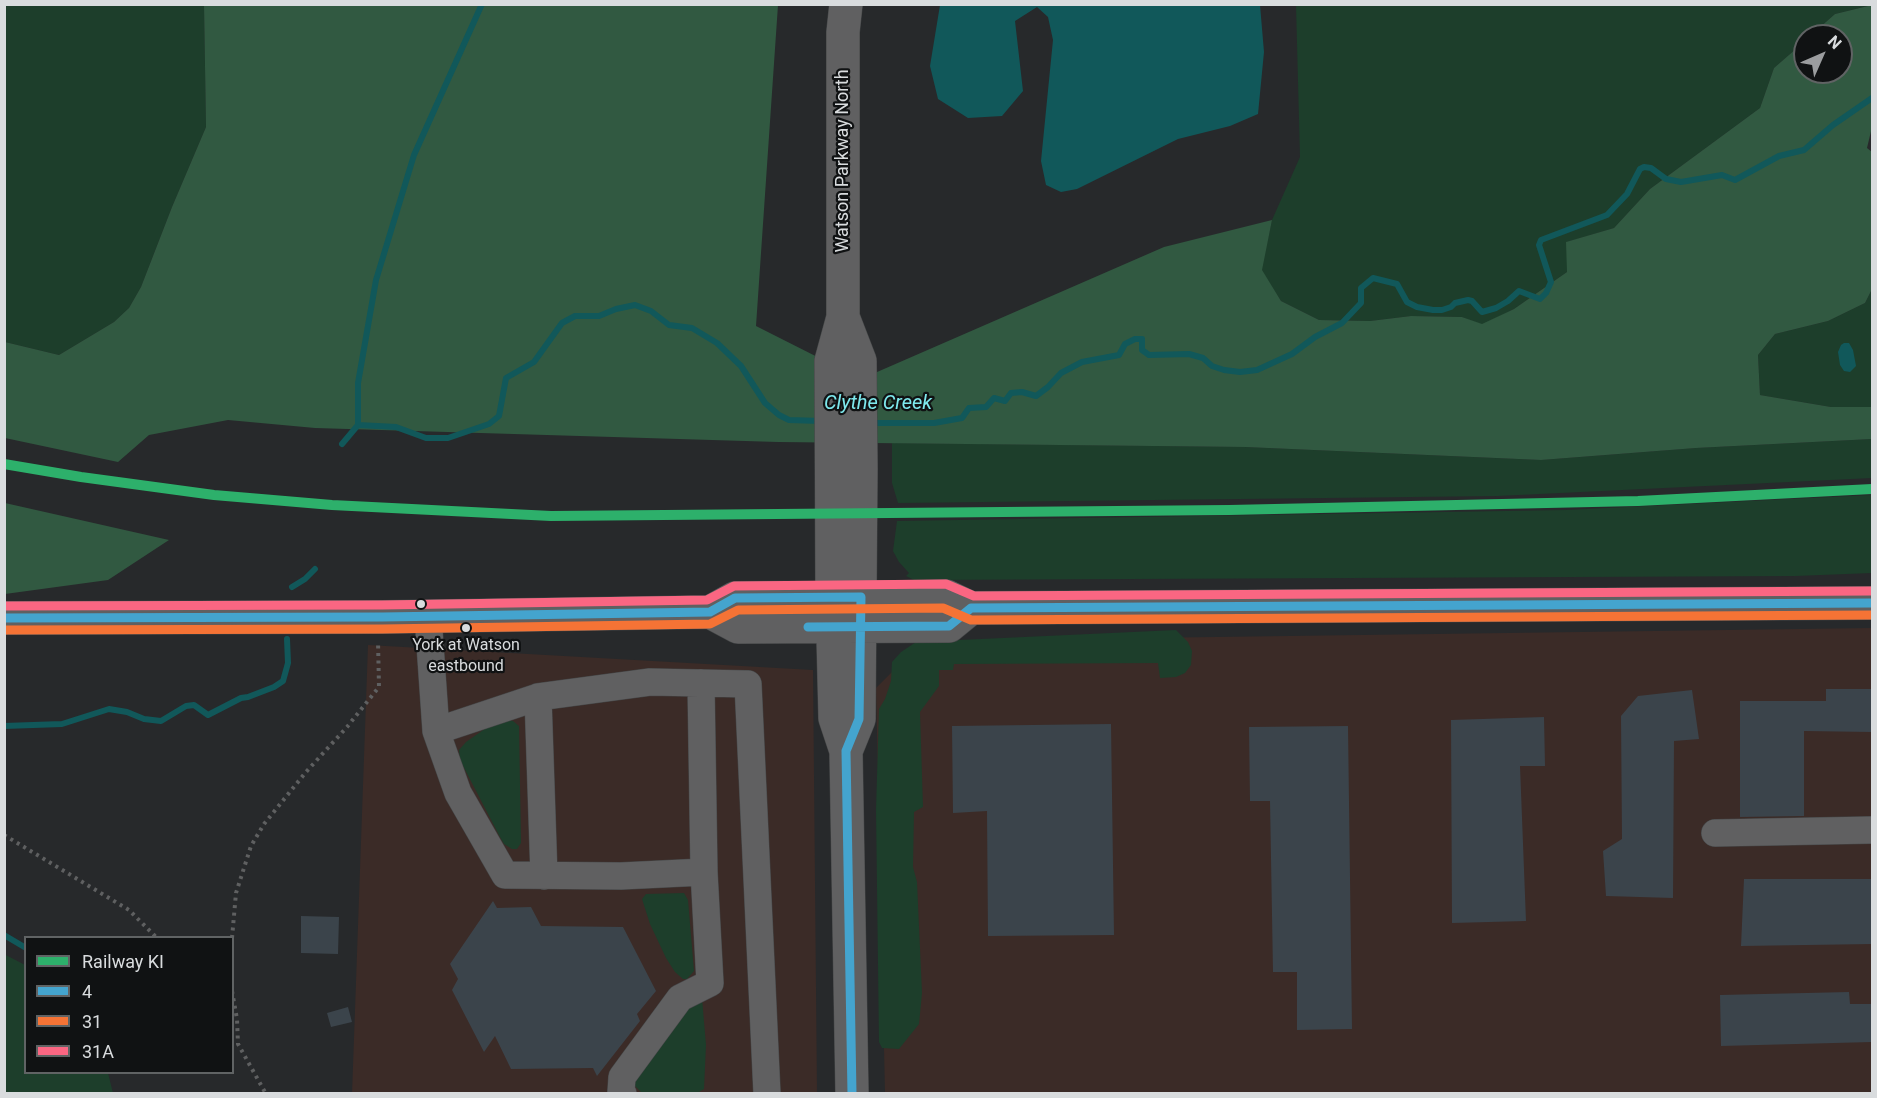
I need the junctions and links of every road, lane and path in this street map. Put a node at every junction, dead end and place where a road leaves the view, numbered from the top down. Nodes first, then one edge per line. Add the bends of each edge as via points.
1 (846, 4) edge
2 (1872, 603) edge
3 (846, 612) junction
4 (428, 616) junction
5 (378, 617) junction
6 (4, 618) edge
7 (701, 683) junction
8 (538, 697) junction
9 (436, 731) junction
10 (1872, 830) edge
11 (1715, 832) dead end
12 (4, 835) edge
13 (704, 872) junction
14 (544, 876) junction
15 (155, 936) edge
16 (232, 936) edge
17 (234, 1002) edge
18 (234, 1042) edge
19 (238, 1044) junction
20 (266, 1094) edge
21 (623, 1094) edge
22 (767, 1094) edge
23 (852, 1094) edge

1 - 3 main road, Watson Parkway North via 843,317 860,361 846,392
2 - 3 main road via 971,608 946,596
3 - 4 main road via 738,627 710,612
3 - 23 main road, Watson Parkway North via 835,718 846,751
4 - 5 main road
4 - 9 lane
5 - 6 main road
5 - 16 path via 379,687 264,824 251,846 236,893
7 - 8 lane via 650,682
7 - 13 lane
7 - 22 lane via 748,684
8 - 9 lane
8 - 14 lane
9 - 14 lane via 458,793 505,875
10 - 11 lane
12 - 15 path via 129,910
13 - 14 lane
13 - 21 lane via 710,983 680,998 622,1077
17 - 19 path
18 - 19 path
19 - 20 path

